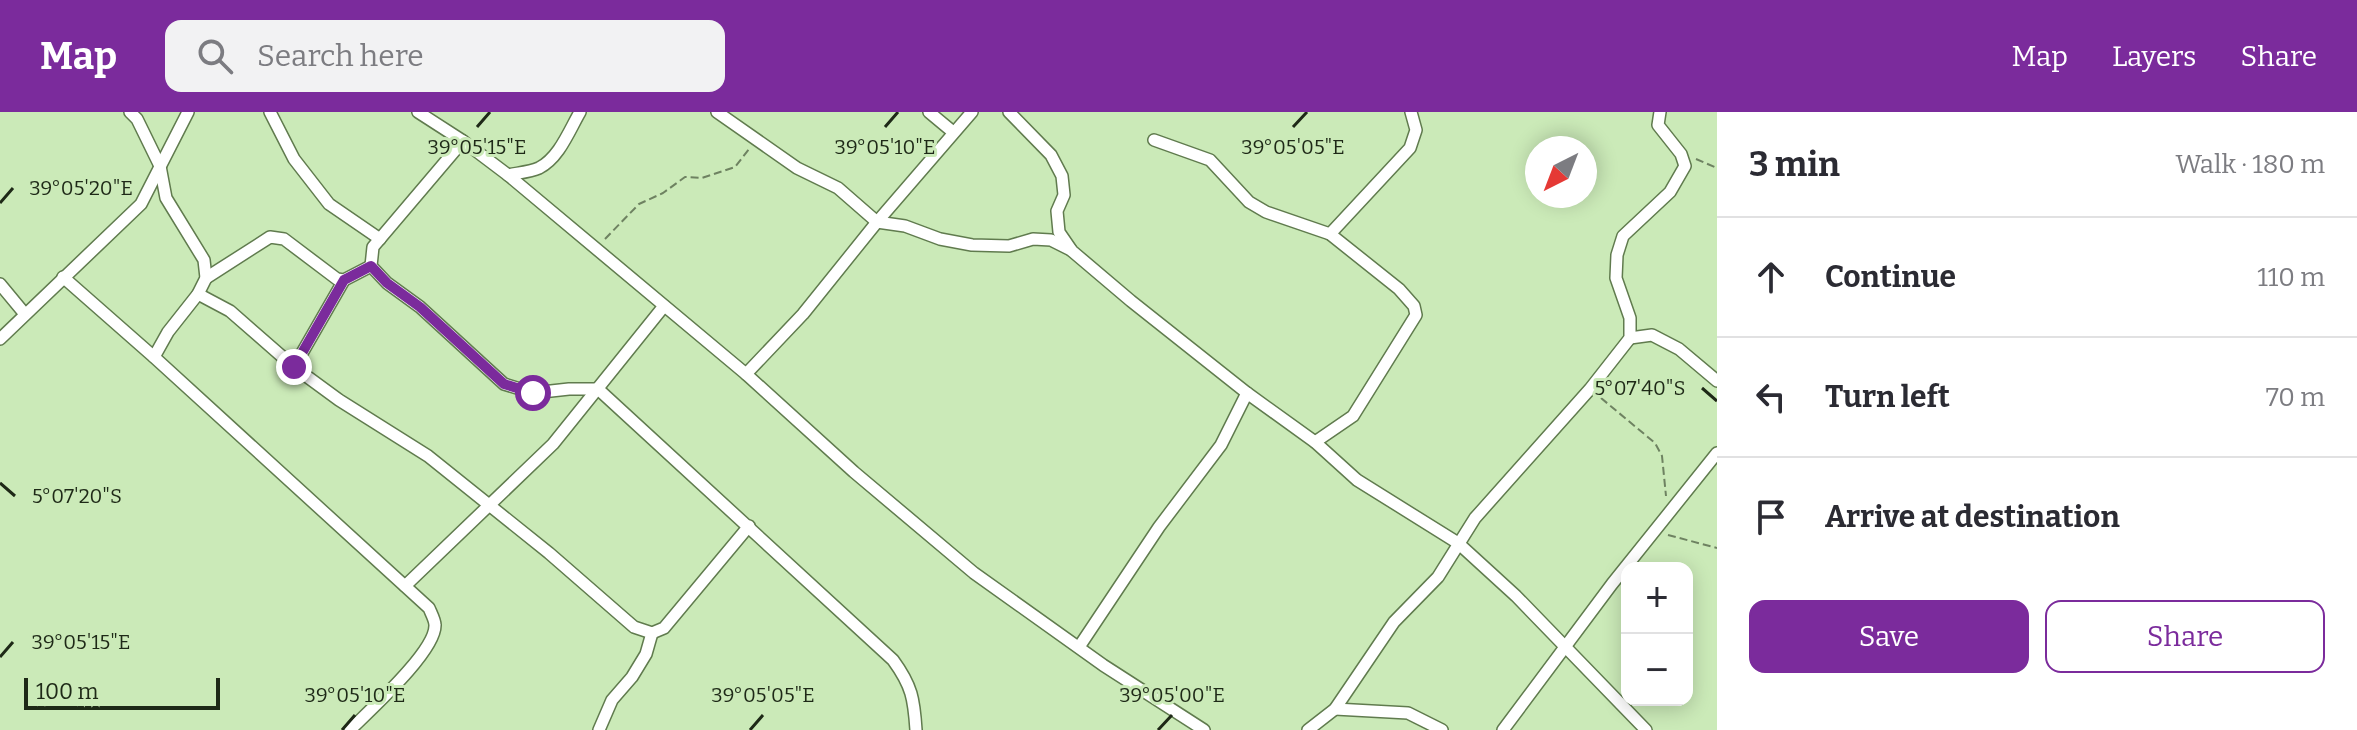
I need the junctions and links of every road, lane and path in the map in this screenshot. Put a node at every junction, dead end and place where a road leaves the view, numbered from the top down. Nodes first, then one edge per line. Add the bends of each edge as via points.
1 (130, 112) edge
2 (188, 112) edge
3 (270, 112) edge
4 (418, 112) edge
5 (580, 112) edge
6 (717, 112) edge
7 (929, 112) edge
8 (972, 112) edge
9 (1009, 112) edge
10 (1411, 112) edge
11 (1660, 112) edge
12 (953, 132) junction
13 (756, 137) junction
14 (1154, 140) dead end
15 (463, 141) junction
16 (1681, 154) junction
17 (160, 166) junction
18 (1717, 168) edge
19 (508, 175) junction
20 (877, 222) junction
21 (1330, 234) junction
22 (380, 239) junction
23 (596, 249) junction
24 (1072, 251) junction
25 (371, 266) junction
26 (63, 277) junction
27 (206, 278) junction
28 (344, 280) junction
29 (0, 284) edge
30 (198, 294) junction
31 (664, 306) junction
32 (24, 313) junction
33 (1630, 338) junction
34 (0, 339) edge
35 (154, 357) junction
36 (294, 367) junction
37 (746, 374) junction
38 (1717, 381) edge
39 (598, 389) junction
40 (1590, 389) junction
41 (1247, 393) junction
42 (1315, 442) junction
43 (1717, 453) edge
44 (488, 506) junction
45 (1666, 517) junction
46 (749, 526) junction
47 (1654, 531) junction
48 (1458, 543) junction
49 (1717, 548) edge
50 (405, 586) junction
51 (652, 633) junction
52 (1079, 647) junction
53 (1566, 647) junction
54 (1335, 709) junction
55 (350, 730) edge
56 (599, 730) edge
57 (916, 730) edge
58 (1204, 730) edge
59 (1308, 730) edge
60 (1442, 730) edge
61 (1503, 730) edge
62 (1646, 730) edge

1 - 17 street
2 - 17 street
3 - 22 street via 294,159 329,204
4 - 15 street
5 - 19 street via 551,158 538,168
6 - 13 street
7 - 12 street
8 - 12 street
9 - 24 street via 1051,155 1062,176 1059,232
10 - 21 street via 1416,130 1410,148
11 - 16 street via 1658,125
12 - 20 street
13 - 20 street via 797,168 838,188
13 - 23 path via 735,167 702,178 685,177 639,204
14 - 21 street via 1210,160 1249,202 1266,212
15 - 19 street
15 - 22 street
16 - 18 path
16 - 33 street via 1685,166 1670,192 1623,236 1617,255 1616,278 1630,318
17 - 26 street via 141,204
17 - 27 street via 166,198 204,260
19 - 23 street
20 - 24 street via 972,245 1051,240
20 - 37 street via 803,314
21 - 42 street via 1399,289 1416,315 1353,416
22 - 25 street via 373,247
23 - 31 street
24 - 41 street
25 - 28 street
25 - 39 street via 504,384 533,393
26 - 32 street
26 - 35 street
27 - 28 street via 270,237 284,239
27 - 30 street
28 - 36 street
29 - 32 street
30 - 35 street
30 - 36 street via 230,311
31 - 37 street
31 - 39 street
32 - 34 street
33 - 38 street via 1652,335 1679,349
33 - 40 street
35 - 50 street
36 - 44 street via 428,456
37 - 52 street via 974,573
39 - 44 street via 553,444
39 - 46 street
40 - 45 path via 1655,443 1662,456
40 - 48 street
41 - 42 street
41 - 52 street via 1221,445
42 - 48 street via 1357,480
43 - 45 street
44 - 50 street
44 - 51 street via 634,627
45 - 47 street
46 - 51 street via 664,628
46 - 57 street via 893,660 913,694
47 - 49 path
47 - 53 street
48 - 53 street
48 - 54 street via 1438,577 1394,622
50 - 55 street via 429,608 436,624 432,640
51 - 56 street via 646,654 612,700
52 - 58 street
53 - 61 street
53 - 62 street
54 - 59 street
54 - 60 street via 1408,713

